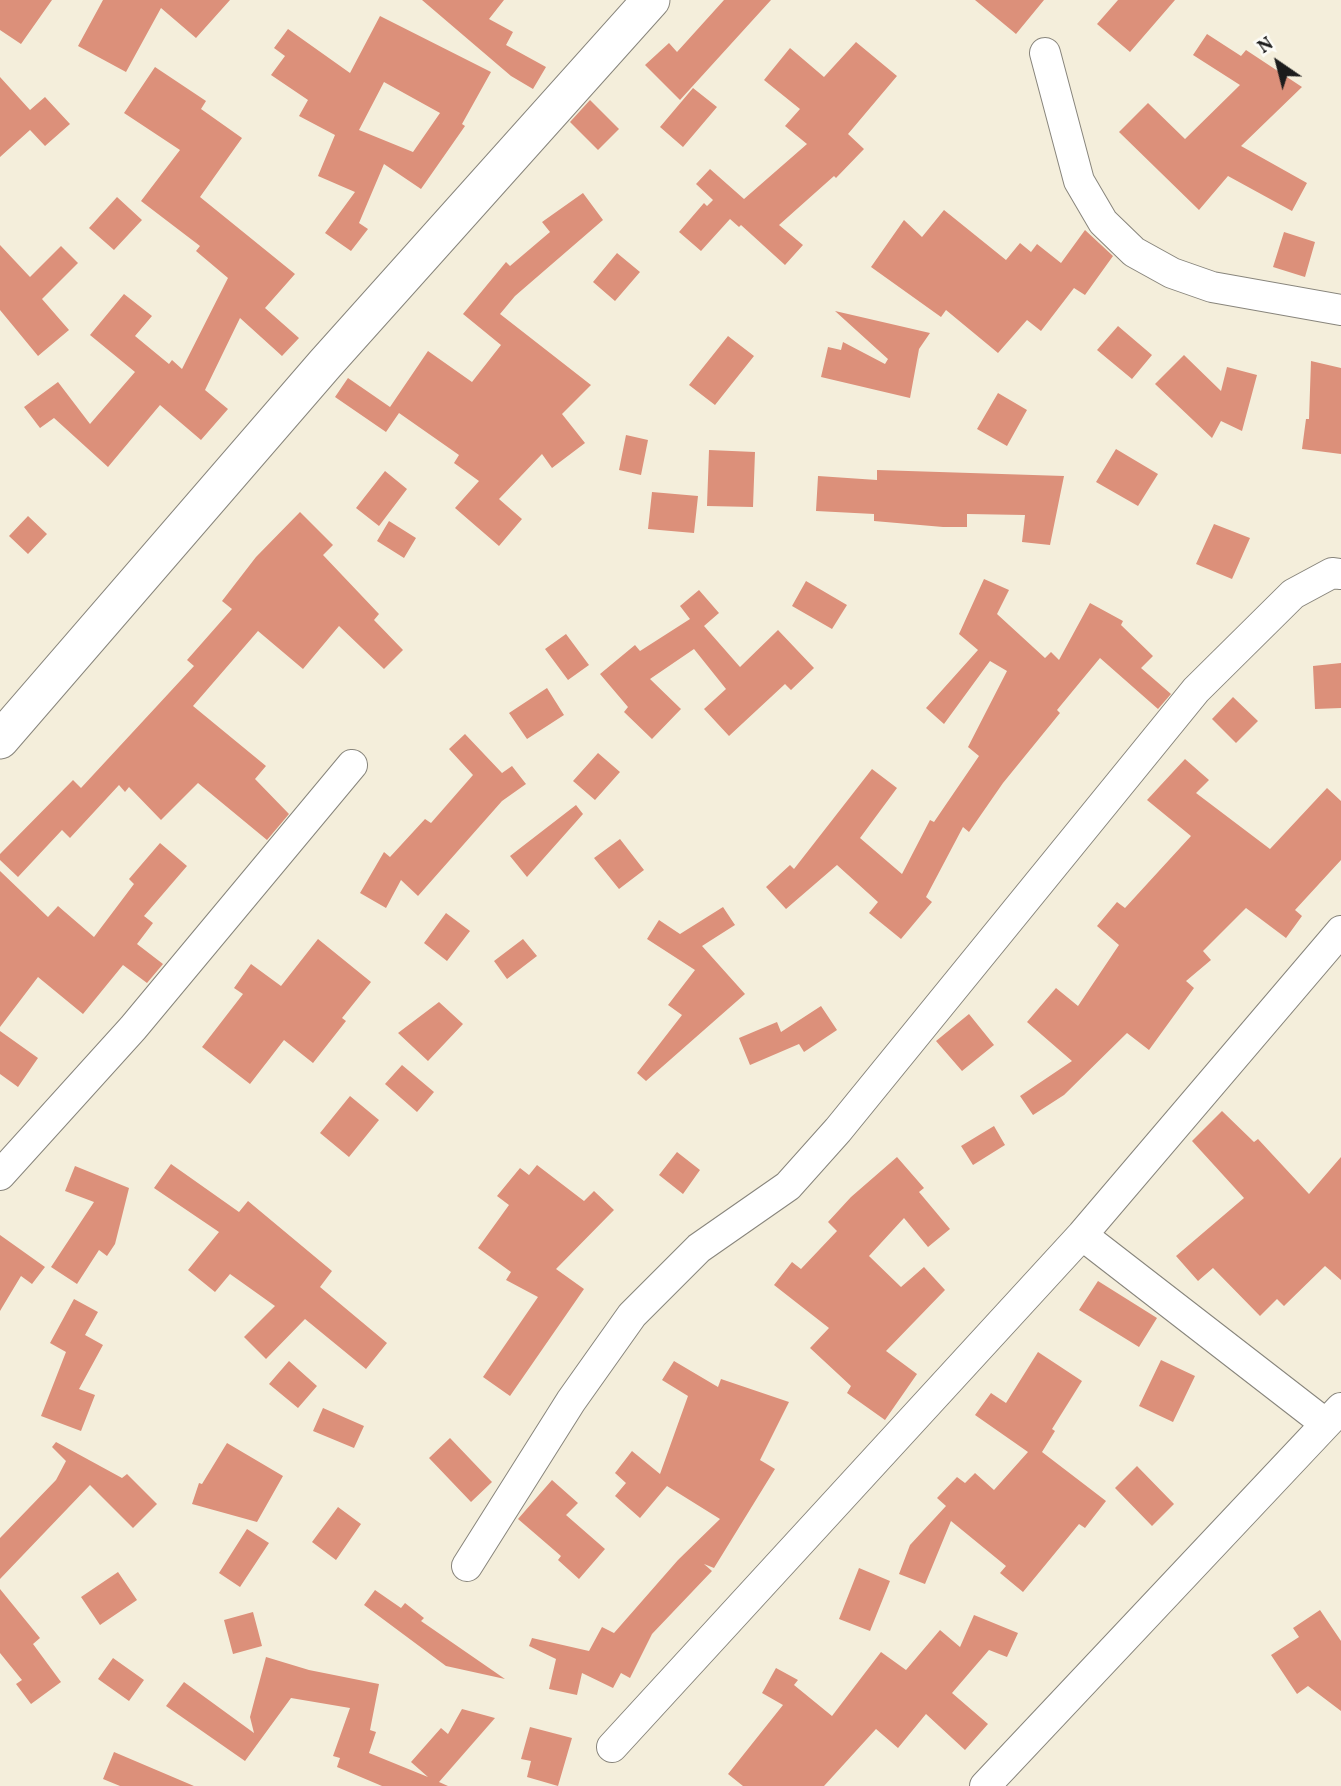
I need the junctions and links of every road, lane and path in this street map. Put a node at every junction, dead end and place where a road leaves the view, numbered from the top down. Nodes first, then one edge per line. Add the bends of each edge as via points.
1 (651, 0) edge
2 (1045, 53) dead end
3 (1341, 310) edge
4 (1341, 574) edge
5 (0, 740) edge
6 (352, 765) dead end
7 (1341, 931) edge
8 (0, 1175) edge
9 (1082, 1235) junction
10 (1334, 1416) edge
11 (467, 1566) dead end
12 (611, 1747) dead end
13 (985, 1786) edge

1 - 5 street via 325,363
2 - 3 street via 1079,181 1103,222 1133,252 1172,274 1212,287
4 - 11 street via 1332,573 1293,594 1196,690 788,1186 699,1248 632,1315 571,1401
6 - 8 street via 133,1028
7 - 9 street
9 - 10 street
9 - 12 street
10 - 13 street

